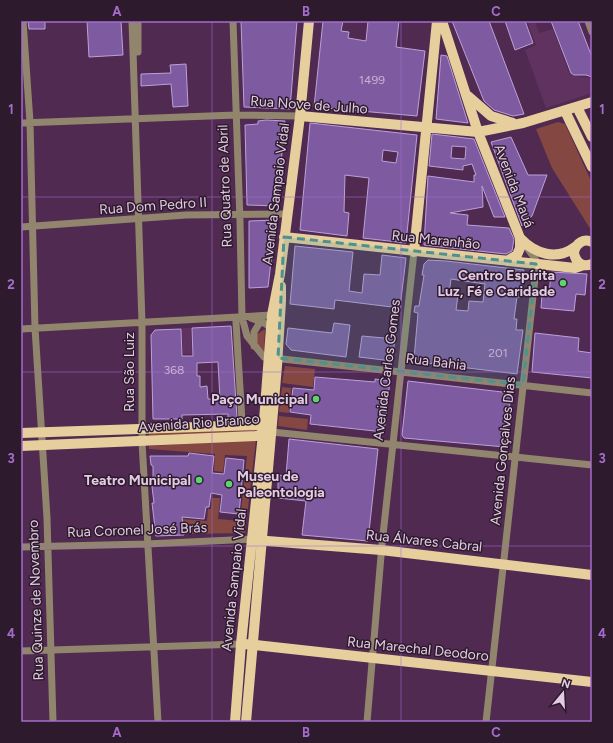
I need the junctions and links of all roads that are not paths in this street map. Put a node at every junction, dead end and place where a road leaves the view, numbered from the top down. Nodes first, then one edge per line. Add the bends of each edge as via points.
1 (23, 21) edge
2 (233, 21) edge
3 (309, 21) edge
4 (437, 21) edge
5 (442, 21) edge
6 (588, 21) edge
7 (135, 22) edge
8 (592, 32) edge
9 (434, 53) junction
10 (456, 62) junction
11 (465, 91) junction
12 (592, 102) edge
13 (577, 107) junction
14 (139, 108) dead end
15 (565, 111) junction
16 (236, 115) junction
17 (300, 116) junction
18 (135, 118) junction
19 (30, 122) junction
20 (21, 123) edge
21 (523, 123) junction
22 (426, 128) junction
23 (478, 132) junction
24 (592, 137) edge
25 (592, 167) edge
26 (240, 214) junction
27 (286, 214) junction
28 (138, 220) junction
29 (34, 226) junction
30 (21, 227) edge
31 (284, 237) junction
32 (520, 238) junction
33 (591, 241) edge
34 (575, 247) junction
35 (414, 252) junction
36 (506, 261) junction
37 (536, 264) junction
38 (589, 266) edge
39 (280, 274) junction
40 (270, 315) junction
41 (244, 317) junction
42 (260, 321) junction
43 (236, 322) dead end
44 (142, 323) junction
45 (271, 327) junction
46 (35, 328) junction
47 (21, 329) edge
48 (279, 340) junction
49 (254, 346) junction
50 (274, 358) junction
51 (401, 371) junction
52 (523, 385) junction
53 (592, 393) edge
54 (242, 422) dead end
55 (141, 429) junction
56 (266, 431) junction
57 (41, 432) junction
58 (21, 433) edge
59 (142, 442) junction
60 (392, 445) junction
61 (21, 446) edge
62 (42, 446) junction
63 (516, 457) junction
64 (592, 465) edge
65 (257, 540) junction
66 (147, 544) junction
67 (48, 546) junction
68 (21, 547) edge
69 (381, 550) junction
70 (503, 564) junction
71 (592, 575) edge
72 (241, 644) junction
73 (252, 645) junction
74 (154, 646) junction
75 (51, 650) junction
76 (21, 651) edge
77 (374, 659) junction
78 (491, 672) junction
79 (592, 682) edge
80 (53, 722) edge
81 (158, 722) edge
82 (235, 722) edge
83 (246, 722) edge
84 (367, 722) edge
85 (486, 722) edge

1 - 19 street, Rua Quinze de Novembro
2 - 16 street, Rua Quatro de Abril
3 - 17 main road, Avenida Sampaio Vidal
4 - 9 main road, Avenida Carlos Gomes
5 - 10 main road, Avenida Mauá
6 - 8 street
7 - 14 street
7 - 18 street, Rua São Luiz
9 - 10 main road via 438,47 445,48
9 - 22 main road, Avenida Carlos Gomes
10 - 11 main road, Avenida Mauá
11 - 21 main road via 473,102 491,116 505,122
11 - 23 main road, Avenida Mauá
12 - 13 main road, Rua Nove de Julho
13 - 15 main road, Rua Nove de Julho
13 - 24 main road
15 - 21 main road, Rua Nove de Julho
15 - 25 main road
16 - 17 street, Rua Nove de Julho
16 - 18 street, Rua Nove de Julho
16 - 26 street, Rua Quatro de Abril
17 - 22 main road, Rua Nove de Julho
17 - 27 main road, Avenida Sampaio Vidal
18 - 19 street, Rua Nove de Julho
18 - 28 street, Rua São Luiz
19 - 20 street, Rua Nove de Julho
19 - 29 street, Rua Quinze de Novembro
21 - 23 main road, Rua Nove de Julho
22 - 23 main road, Rua Nove de Julho
22 - 35 main road, Avenida Carlos Gomes
23 - 32 main road, Avenida Mauá
26 - 27 street, Rua Dom Pedro II
26 - 28 street, Rua Dom Pedro II
26 - 41 street, Rua Quatro de Abril
27 - 31 main road, Avenida Sampaio Vidal
28 - 29 street, Rua Dom Pedro II
28 - 44 street, Rua São Luiz
29 - 30 street, Rua Dom Pedro II
29 - 46 street, Rua Quinze de Novembro
31 - 35 main road, Rua Maranhão
31 - 39 main road, Avenida Sampaio Vidal
32 - 34 main road, Avenida Mauá via 540,253 566,253
32 - 36 main road via 517,255
32 - 37 street via 536,260
33 - 34 main road via 585,240
34 - 38 main road via 576,260
35 - 36 main road, Rua Maranhão
35 - 51 street, Avenida Carlos Gomes
36 - 37 main road, Rua Maranhão
37 - 38 main road, Rua Maranhão via 575,268
37 - 52 street, Avenida Gonçalves Dias
39 - 40 main road, Avenida Sampaio Vidal
39 - 48 main road, Avenida Sampaio Vidal via 282,301
40 - 41 street
40 - 42 street
40 - 45 main road, Avenida Sampaio Vidal
41 - 42 street
41 - 44 street
41 - 49 street, Rua Quatro de Abril via 247,336
42 - 45 street
42 - 49 street via 254,332
43 - 54 street
44 - 46 street
44 - 55 street, Rua São Luiz
45 - 48 street
45 - 50 main road, Avenida Sampaio Vidal
46 - 47 street
46 - 57 street, Rua Quinze de Novembro
48 - 50 main road, Avenida Sampaio Vidal
49 - 50 street via 264,357
50 - 51 street, Rua Bahia
50 - 56 main road, Avenida Sampaio Vidal
51 - 52 street, Rua Bahia
51 - 60 street, Avenida Carlos Gomes
52 - 53 street, Rua Bahia
52 - 63 street, Avenida Gonçalves Dias
55 - 56 main road, Avenida Rio Branco via 257,425
55 - 57 main road, Avenida Rio Branco
55 - 59 street, Rua São Luiz
56 - 59 main road, Avenida Rio Branco
56 - 60 street
56 - 65 main road, Avenida Sampaio Vidal
57 - 58 main road, Avenida Rio Branco
57 - 62 street, Rua Quinze de Novembro
59 - 62 main road, Avenida Rio Branco
59 - 66 street, Rua São Luiz
60 - 63 street
60 - 69 street, Avenida Carlos Gomes
61 - 62 main road, Avenida Rio Branco
62 - 67 street, Rua Quinze de Novembro
63 - 64 street
63 - 70 street, Avenida Gonçalves Dias
65 - 66 street, Rua Coronel José Brás
65 - 69 main road, Rua Álvares Cabral
65 - 72 main road, Avenida Sampaio Vidal
65 - 73 main road, Avenida Sampaio Vidal
66 - 67 street, Rua Coronel José Brás
66 - 74 street, Rua São Luiz
67 - 68 street, Rua Coronel José Brás
67 - 75 street, Rua Quinze de Novembro
69 - 70 main road, Rua Álvares Cabral
69 - 77 street, Avenida Carlos Gomes
70 - 71 main road, Rua Álvares Cabral
70 - 78 street, Avenida Gonçalves Dias
72 - 73 main road, Rua Marechal Deodoro
72 - 74 street
72 - 82 main road, Avenida Sampaio Vidal
73 - 77 main road, Rua Marechal Deodoro
73 - 83 main road, Avenida Sampaio Vidal
74 - 75 street
74 - 81 street, Rua São Luiz
75 - 76 street
75 - 80 street, Rua Quinze de Novembro
77 - 78 main road, Rua Marechal Deodoro
77 - 84 street, Avenida Carlos Gomes
78 - 79 main road, Rua Marechal Deodoro
78 - 85 street, Avenida Gonçalves Dias

